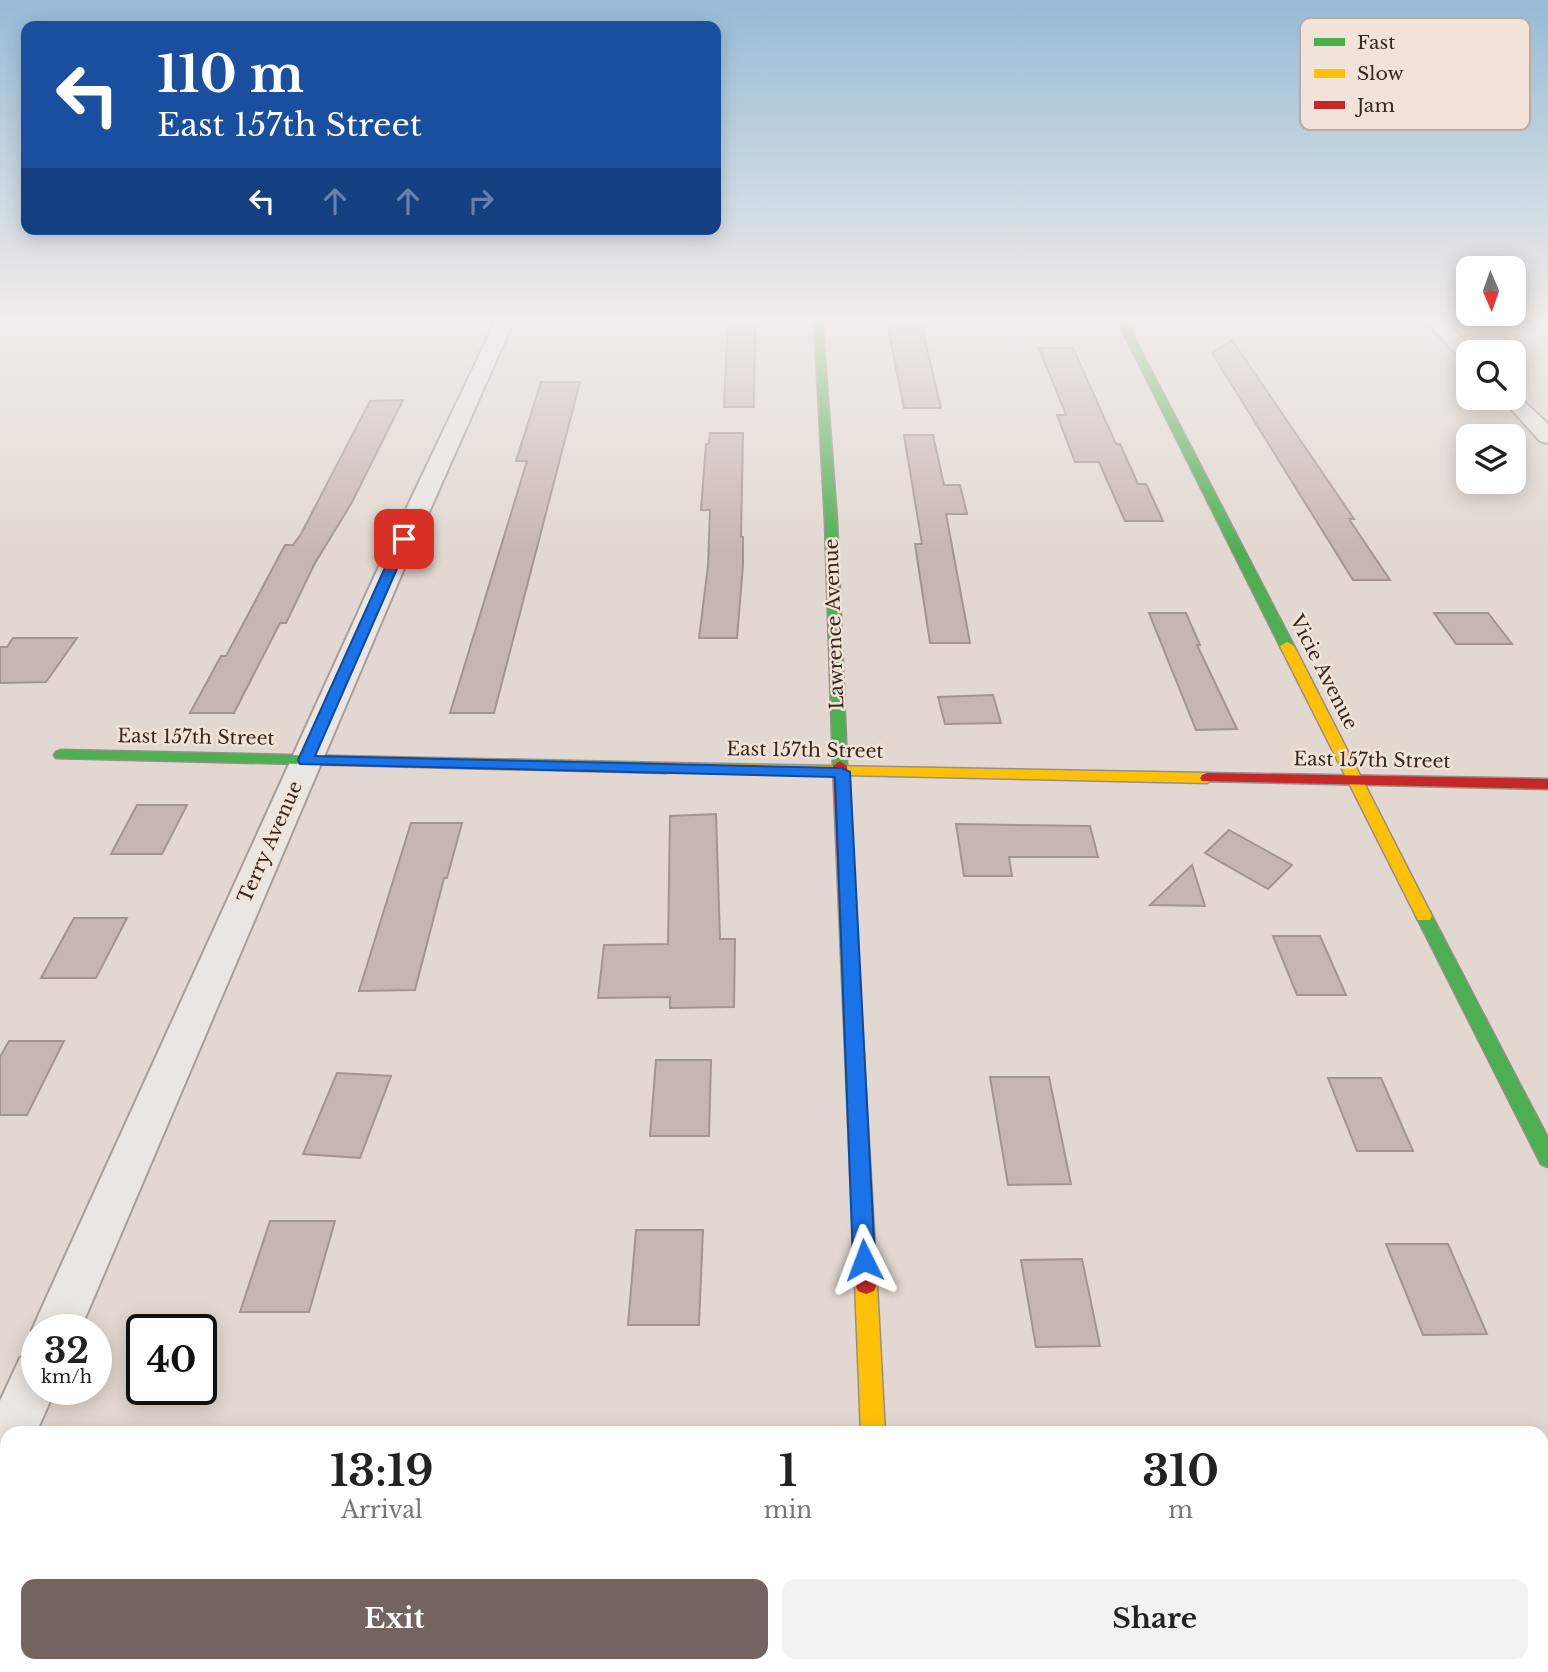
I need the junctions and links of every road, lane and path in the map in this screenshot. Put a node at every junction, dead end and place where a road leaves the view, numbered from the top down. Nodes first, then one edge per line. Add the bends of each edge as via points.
1 (471, 396) edge
2 (823, 396) edge
3 (1160, 396) edge
4 (1523, 410) edge
5 (1548, 436) edge
6 (61, 755) dead end
7 (306, 760) junction
8 (842, 772) junction
9 (1356, 781) junction
10 (1548, 784) edge
11 (1548, 1158) edge
12 (63, 1314) edge
13 (24, 1405) edge
14 (14, 1426) edge
15 (873, 1426) edge

1 - 7 street, Terry Avenue
2 - 8 street, Lawrence Avenue
3 - 9 street, Vicie Avenue
4 - 5 street
6 - 7 street, East 157th Street
7 - 8 street, East 157th Street
7 - 12 street, Terry Avenue
8 - 9 street, East 157th Street
8 - 15 street, Lawrence Avenue
9 - 10 street, East 157th Street
9 - 11 street, Vicie Avenue
13 - 14 street

